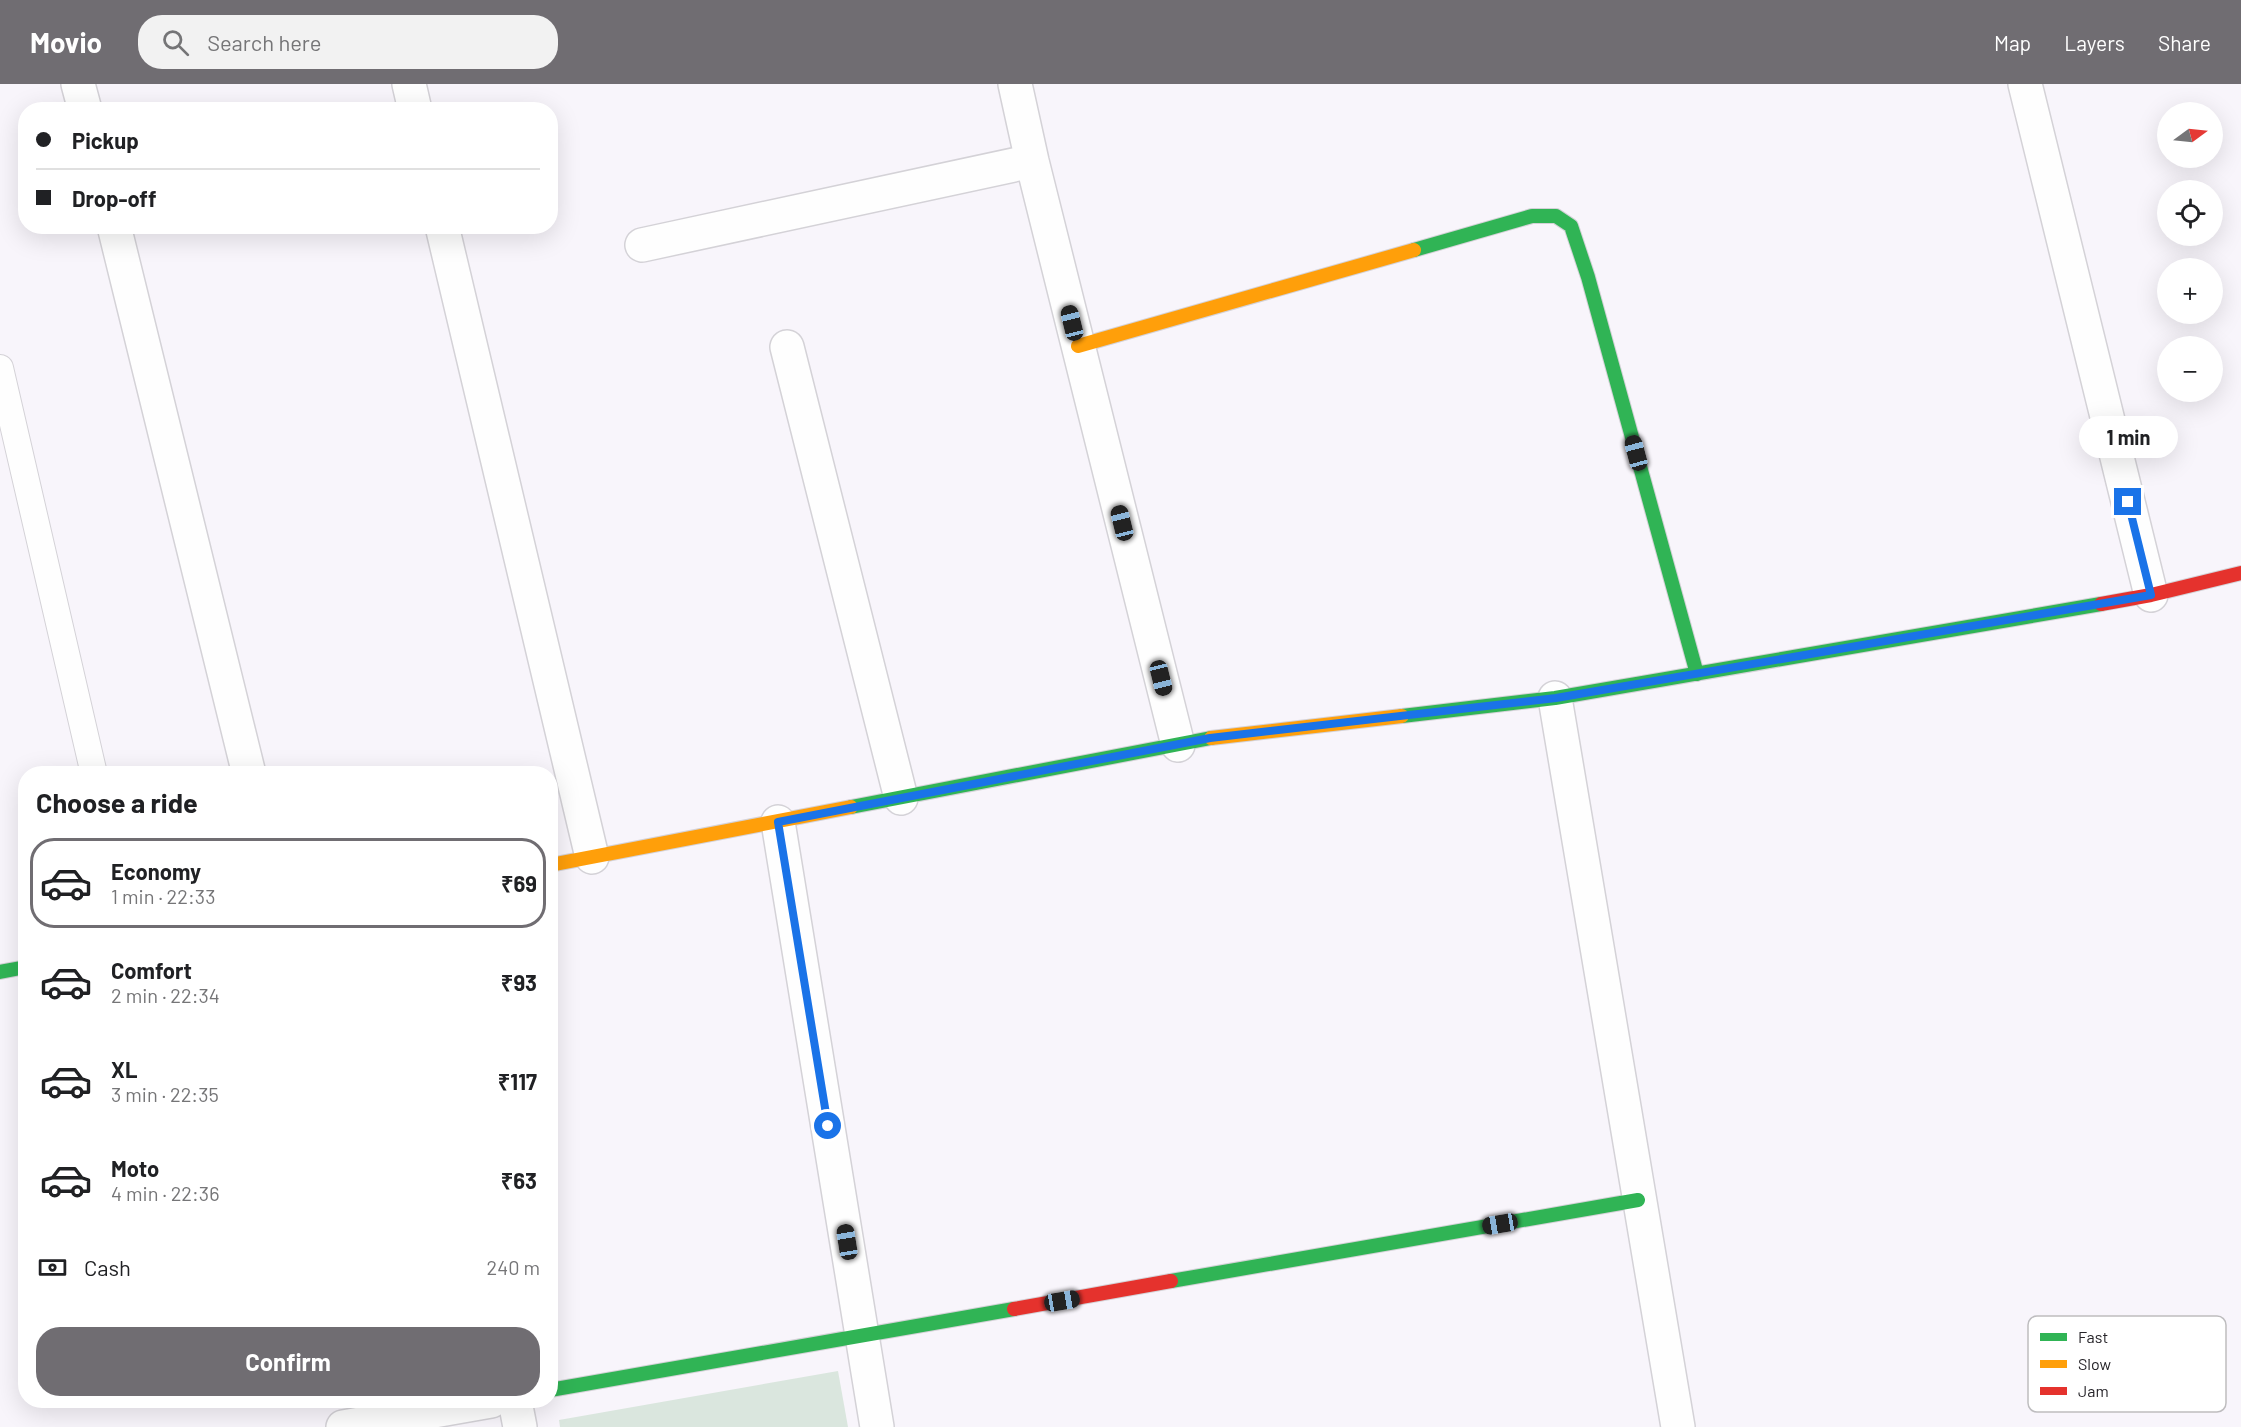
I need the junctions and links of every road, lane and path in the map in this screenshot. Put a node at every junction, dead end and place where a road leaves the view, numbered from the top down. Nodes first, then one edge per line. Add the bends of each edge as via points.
1 (78, 84) edge
2 (409, 84) edge
3 (1015, 84) edge
4 (2025, 84) edge
5 (83, 102) edge
6 (413, 102) edge
7 (1032, 161) junction
8 (116, 234) edge
9 (444, 234) edge
10 (642, 245) dead end
11 (1078, 346) junction
12 (787, 347) dead end
13 (0, 368) edge
14 (2241, 573) edge
15 (2151, 595) junction
16 (1697, 674) junction
17 (1556, 698) junction
18 (1178, 744) junction
19 (92, 766) edge
20 (247, 766) edge
21 (902, 798) junction
22 (778, 822) junction
23 (592, 857) junction
24 (558, 863) edge
25 (18, 969) edge
26 (0, 972) edge
27 (1638, 1200) junction
28 (862, 1336) junction
29 (558, 1389) edge
30 (451, 1408) edge
31 (516, 1408) edge
32 (343, 1427) edge
33 (520, 1427) edge
34 (877, 1427) edge
35 (1678, 1427) edge

1 - 5 street
2 - 6 street
3 - 7 street
4 - 15 street
7 - 10 street
7 - 11 street
8 - 20 street
9 - 23 street
11 - 16 street via 1532,216 1556,216 1571,226 1585,268
11 - 18 street
12 - 21 street
13 - 19 lane
14 - 15 street
15 - 16 street
16 - 17 street
17 - 18 street
17 - 27 street
18 - 21 street
21 - 22 street
22 - 23 street
22 - 28 street
23 - 24 street
25 - 26 street
27 - 28 street
27 - 35 street
28 - 29 street
28 - 34 street
30 - 32 street
31 - 33 street

